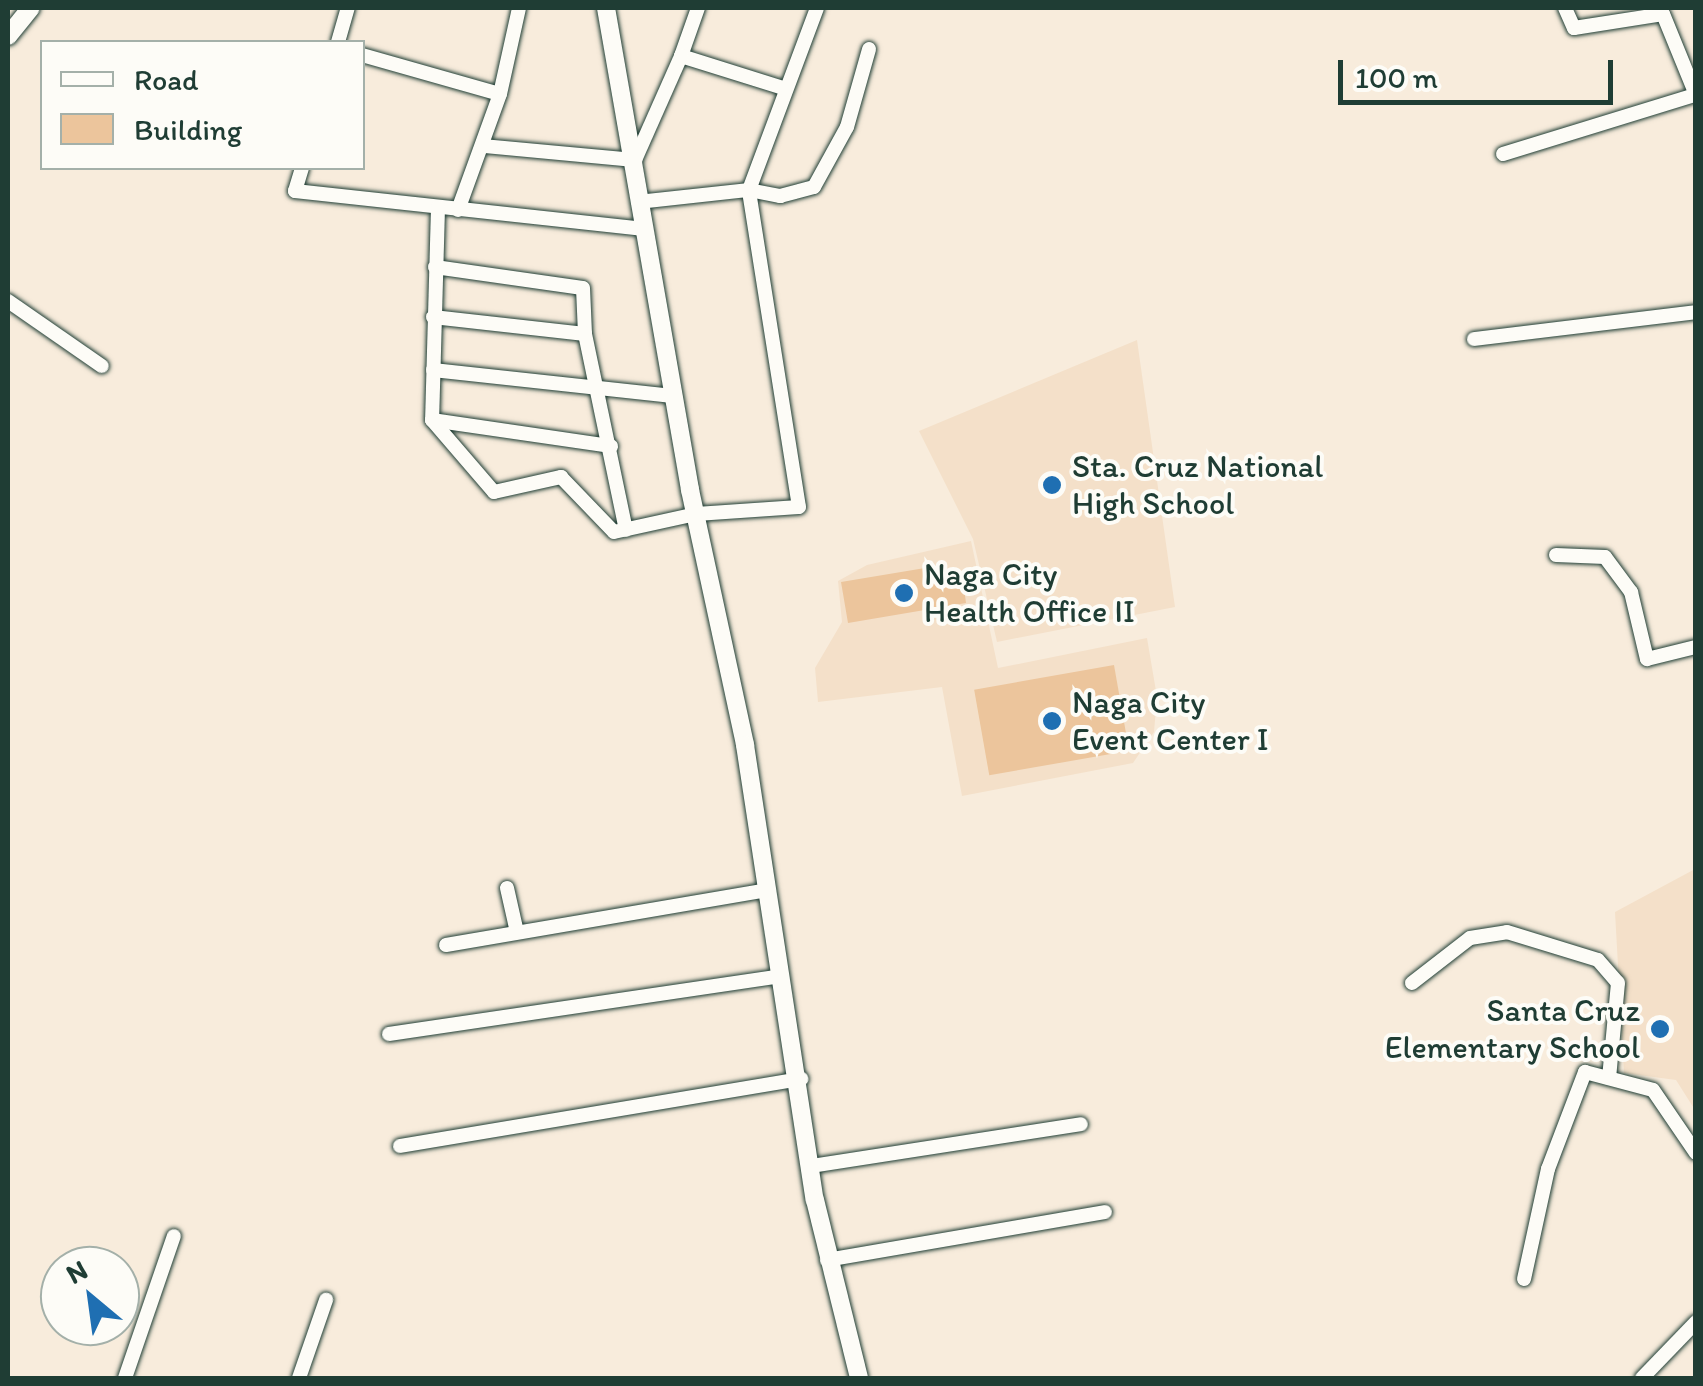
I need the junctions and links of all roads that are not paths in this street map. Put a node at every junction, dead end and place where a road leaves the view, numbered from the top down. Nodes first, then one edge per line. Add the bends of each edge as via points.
1 (30, 8) edge
2 (348, 8) edge
3 (519, 8) edge
4 (606, 8) edge
5 (698, 8) edge
6 (817, 8) edge
7 (1565, 8) edge
8 (8, 36) edge
9 (339, 40) edge
10 (868, 48) dead end
11 (365, 56) edge
12 (682, 56) junction
13 (786, 89) junction
14 (500, 94) junction
15 (1695, 95) edge
16 (484, 146) junction
17 (1503, 154) dead end
18 (636, 160) junction
19 (301, 170) edge
20 (749, 190) junction
21 (638, 202) junction
22 (438, 208) junction
23 (458, 210) junction
24 (642, 229) junction
25 (435, 267) junction
26 (8, 301) edge
27 (1696, 312) edge
28 (432, 317) junction
29 (585, 334) junction
30 (1474, 339) dead end
31 (102, 366) dead end
32 (432, 370) junction
33 (601, 390) junction
34 (673, 396) junction
35 (432, 420) junction
36 (611, 446) junction
37 (696, 514) junction
38 (626, 530) junction
39 (1556, 555) dead end
40 (1696, 647) edge
41 (506, 888) dead end
42 (768, 890) junction
43 (516, 928) junction
44 (446, 944) dead end
45 (782, 976) junction
46 (1412, 983) dead end
47 (390, 1034) dead end
48 (1609, 1078) junction
49 (801, 1079) junction
50 (1081, 1124) dead end
51 (400, 1146) dead end
52 (1696, 1153) edge
53 (811, 1166) junction
54 (1105, 1212) dead end
55 (174, 1236) dead end
56 (826, 1260) junction
57 (1524, 1279) dead end
58 (326, 1300) dead end
59 (1696, 1322) edge
60 (125, 1378) edge
61 (299, 1378) edge
62 (859, 1378) edge
63 (1642, 1378) edge

1 - 8 street
2 - 9 street
3 - 14 street
4 - 18 street
5 - 12 street
6 - 13 street
7 - 15 street via 1574,28 1664,14
10 - 20 street via 847,127 814,187 780,196
11 - 14 street
12 - 13 street
12 - 18 street
13 - 20 street
14 - 16 street
15 - 17 street
16 - 18 street
16 - 23 street
18 - 21 street
19 - 22 street via 295,191
20 - 21 street
20 - 37 street via 799,507
21 - 24 street
22 - 23 street
22 - 25 street
23 - 24 street
24 - 34 street
25 - 28 street
25 - 29 street via 583,288
26 - 31 street
27 - 30 street
28 - 29 street
28 - 32 street
29 - 33 street
32 - 33 street
32 - 35 street
33 - 34 street
33 - 36 street
34 - 37 street
35 - 36 street
35 - 38 street via 494,492 561,477 602,526
36 - 38 street
37 - 38 street
37 - 42 street
39 - 40 street via 1605,558 1631,592 1646,659
41 - 43 street
42 - 43 street
42 - 45 street
43 - 44 street
45 - 47 street
45 - 49 street
46 - 48 street via 1470,938 1507,932 1598,960 1618,983
48 - 52 street via 1652,1090
48 - 57 street via 1585,1072 1548,1169
49 - 51 street
49 - 53 street
50 - 53 street
53 - 56 street
54 - 56 street
55 - 60 street
56 - 62 street
58 - 61 street
59 - 63 street

